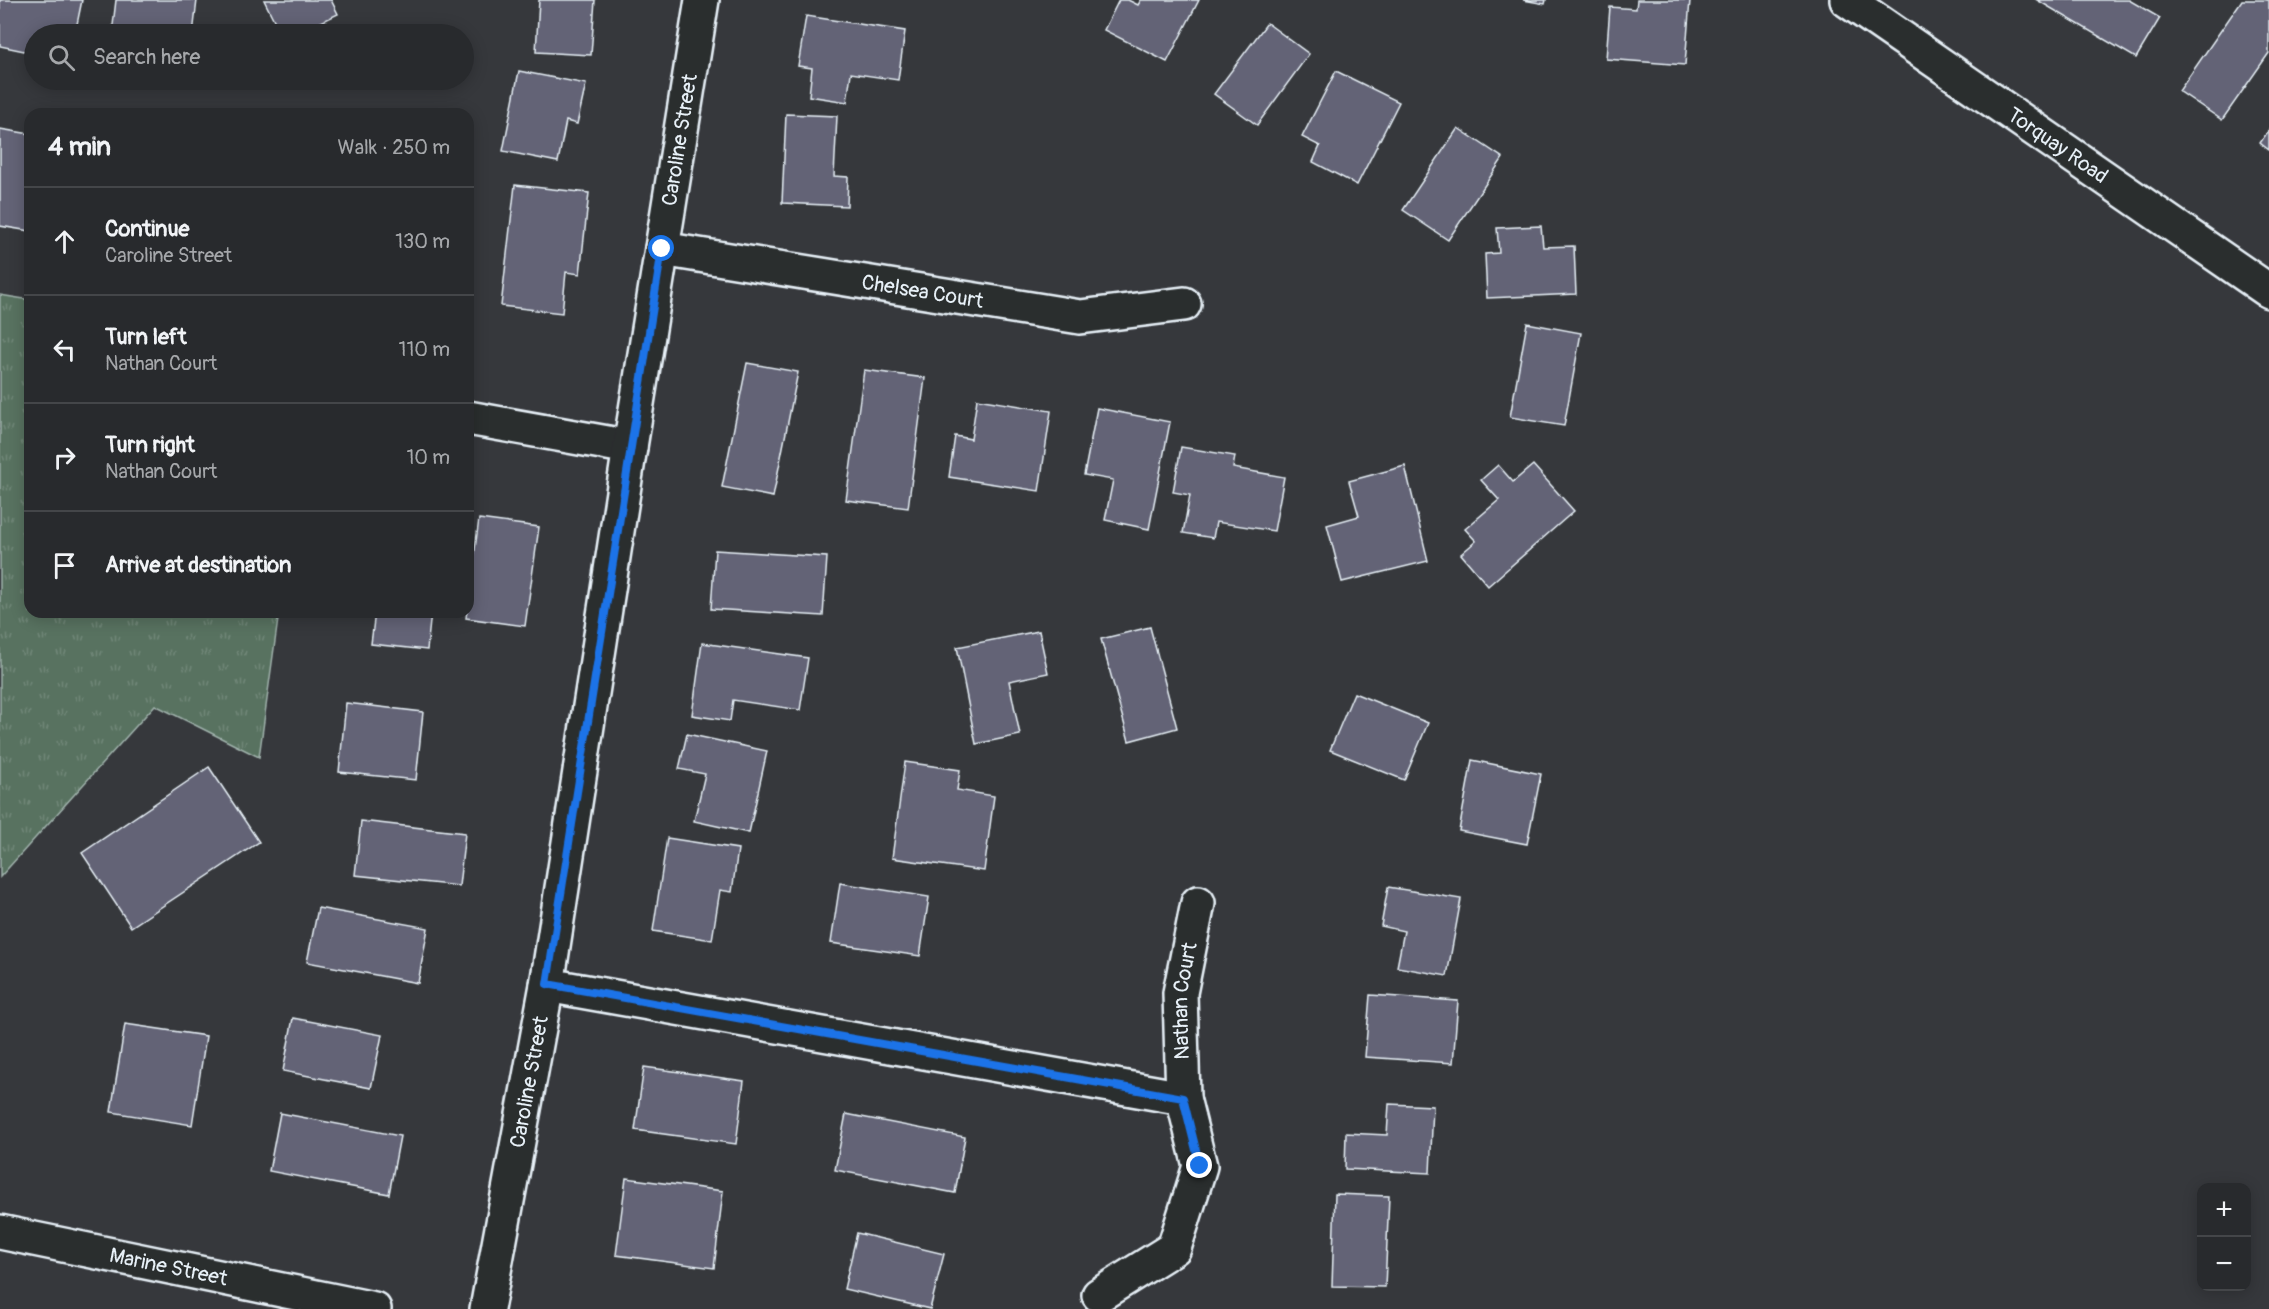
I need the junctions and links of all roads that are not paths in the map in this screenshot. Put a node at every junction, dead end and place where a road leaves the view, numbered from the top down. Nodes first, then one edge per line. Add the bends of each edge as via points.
1 (702, 0) edge
2 (1847, 0) edge
3 (662, 249) junction
4 (2269, 291) edge
5 (1184, 304) dead end
6 (474, 419) edge
7 (630, 447) junction
8 (1198, 903) dead end
9 (547, 984) junction
10 (1183, 1098) junction
11 (0, 1232) edge
12 (1099, 1295) dead end
13 (374, 1309) edge
14 (487, 1309) edge

1 - 3 street, Caroline Street
2 - 4 street, Torquay Road
3 - 5 street, Chelsea Court via 1080,317
3 - 7 street, Caroline Street
6 - 7 street
7 - 9 street, Caroline Street
8 - 10 street, Nathan Court via 1180,993
9 - 10 street
9 - 14 street, Caroline Street
10 - 12 street, Nathan Court via 1200,1166 1174,1248
11 - 13 street, Marine Street

